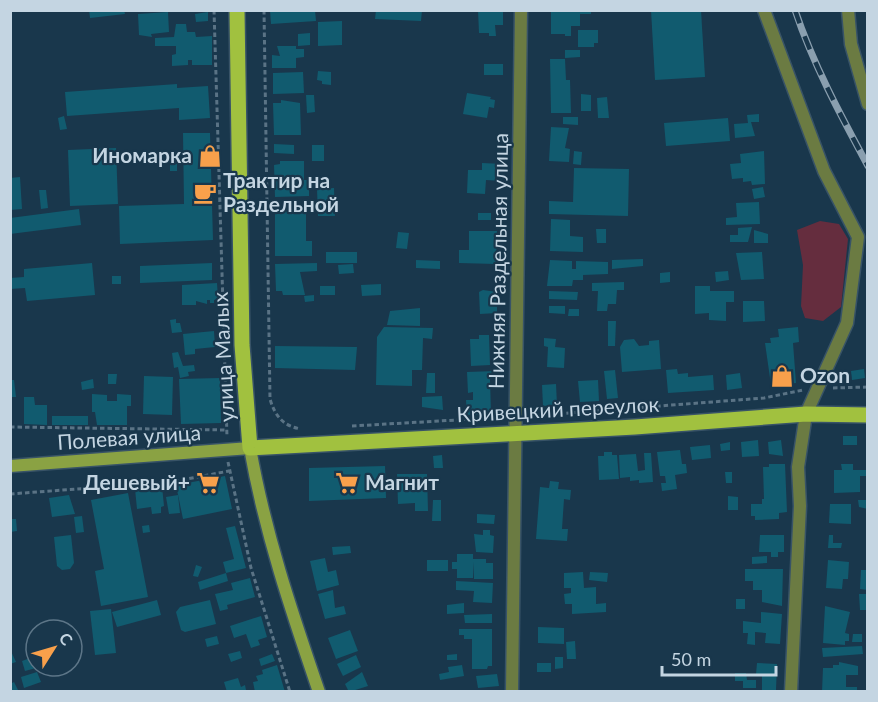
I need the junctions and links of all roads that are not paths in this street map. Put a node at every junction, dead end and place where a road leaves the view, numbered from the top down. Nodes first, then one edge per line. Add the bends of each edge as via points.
1 (237, 10) edge
2 (521, 10) edge
3 (764, 10) edge
4 (848, 10) edge
5 (867, 104) edge
6 (806, 414) junction
7 (867, 415) edge
8 (517, 434) junction
9 (250, 448) junction
10 (10, 466) edge
11 (319, 692) edge
12 (512, 692) edge
13 (791, 692) edge

1 - 9 main road, улица Малых via 242,345
2 - 8 street, Нижняя Раздельная улица
3 - 6 street via 824,171 858,237 847,322
4 - 5 street via 851,44
6 - 7 main road, Кривецкий переулок
6 - 8 main road, Кривецкий переулок
6 - 13 street via 798,467 801,506
8 - 9 main road, Кривецкий переулок
8 - 12 street, Нижняя Раздельная улица
9 - 10 street, Полевая улица
9 - 11 street, улица Малых via 277,570

